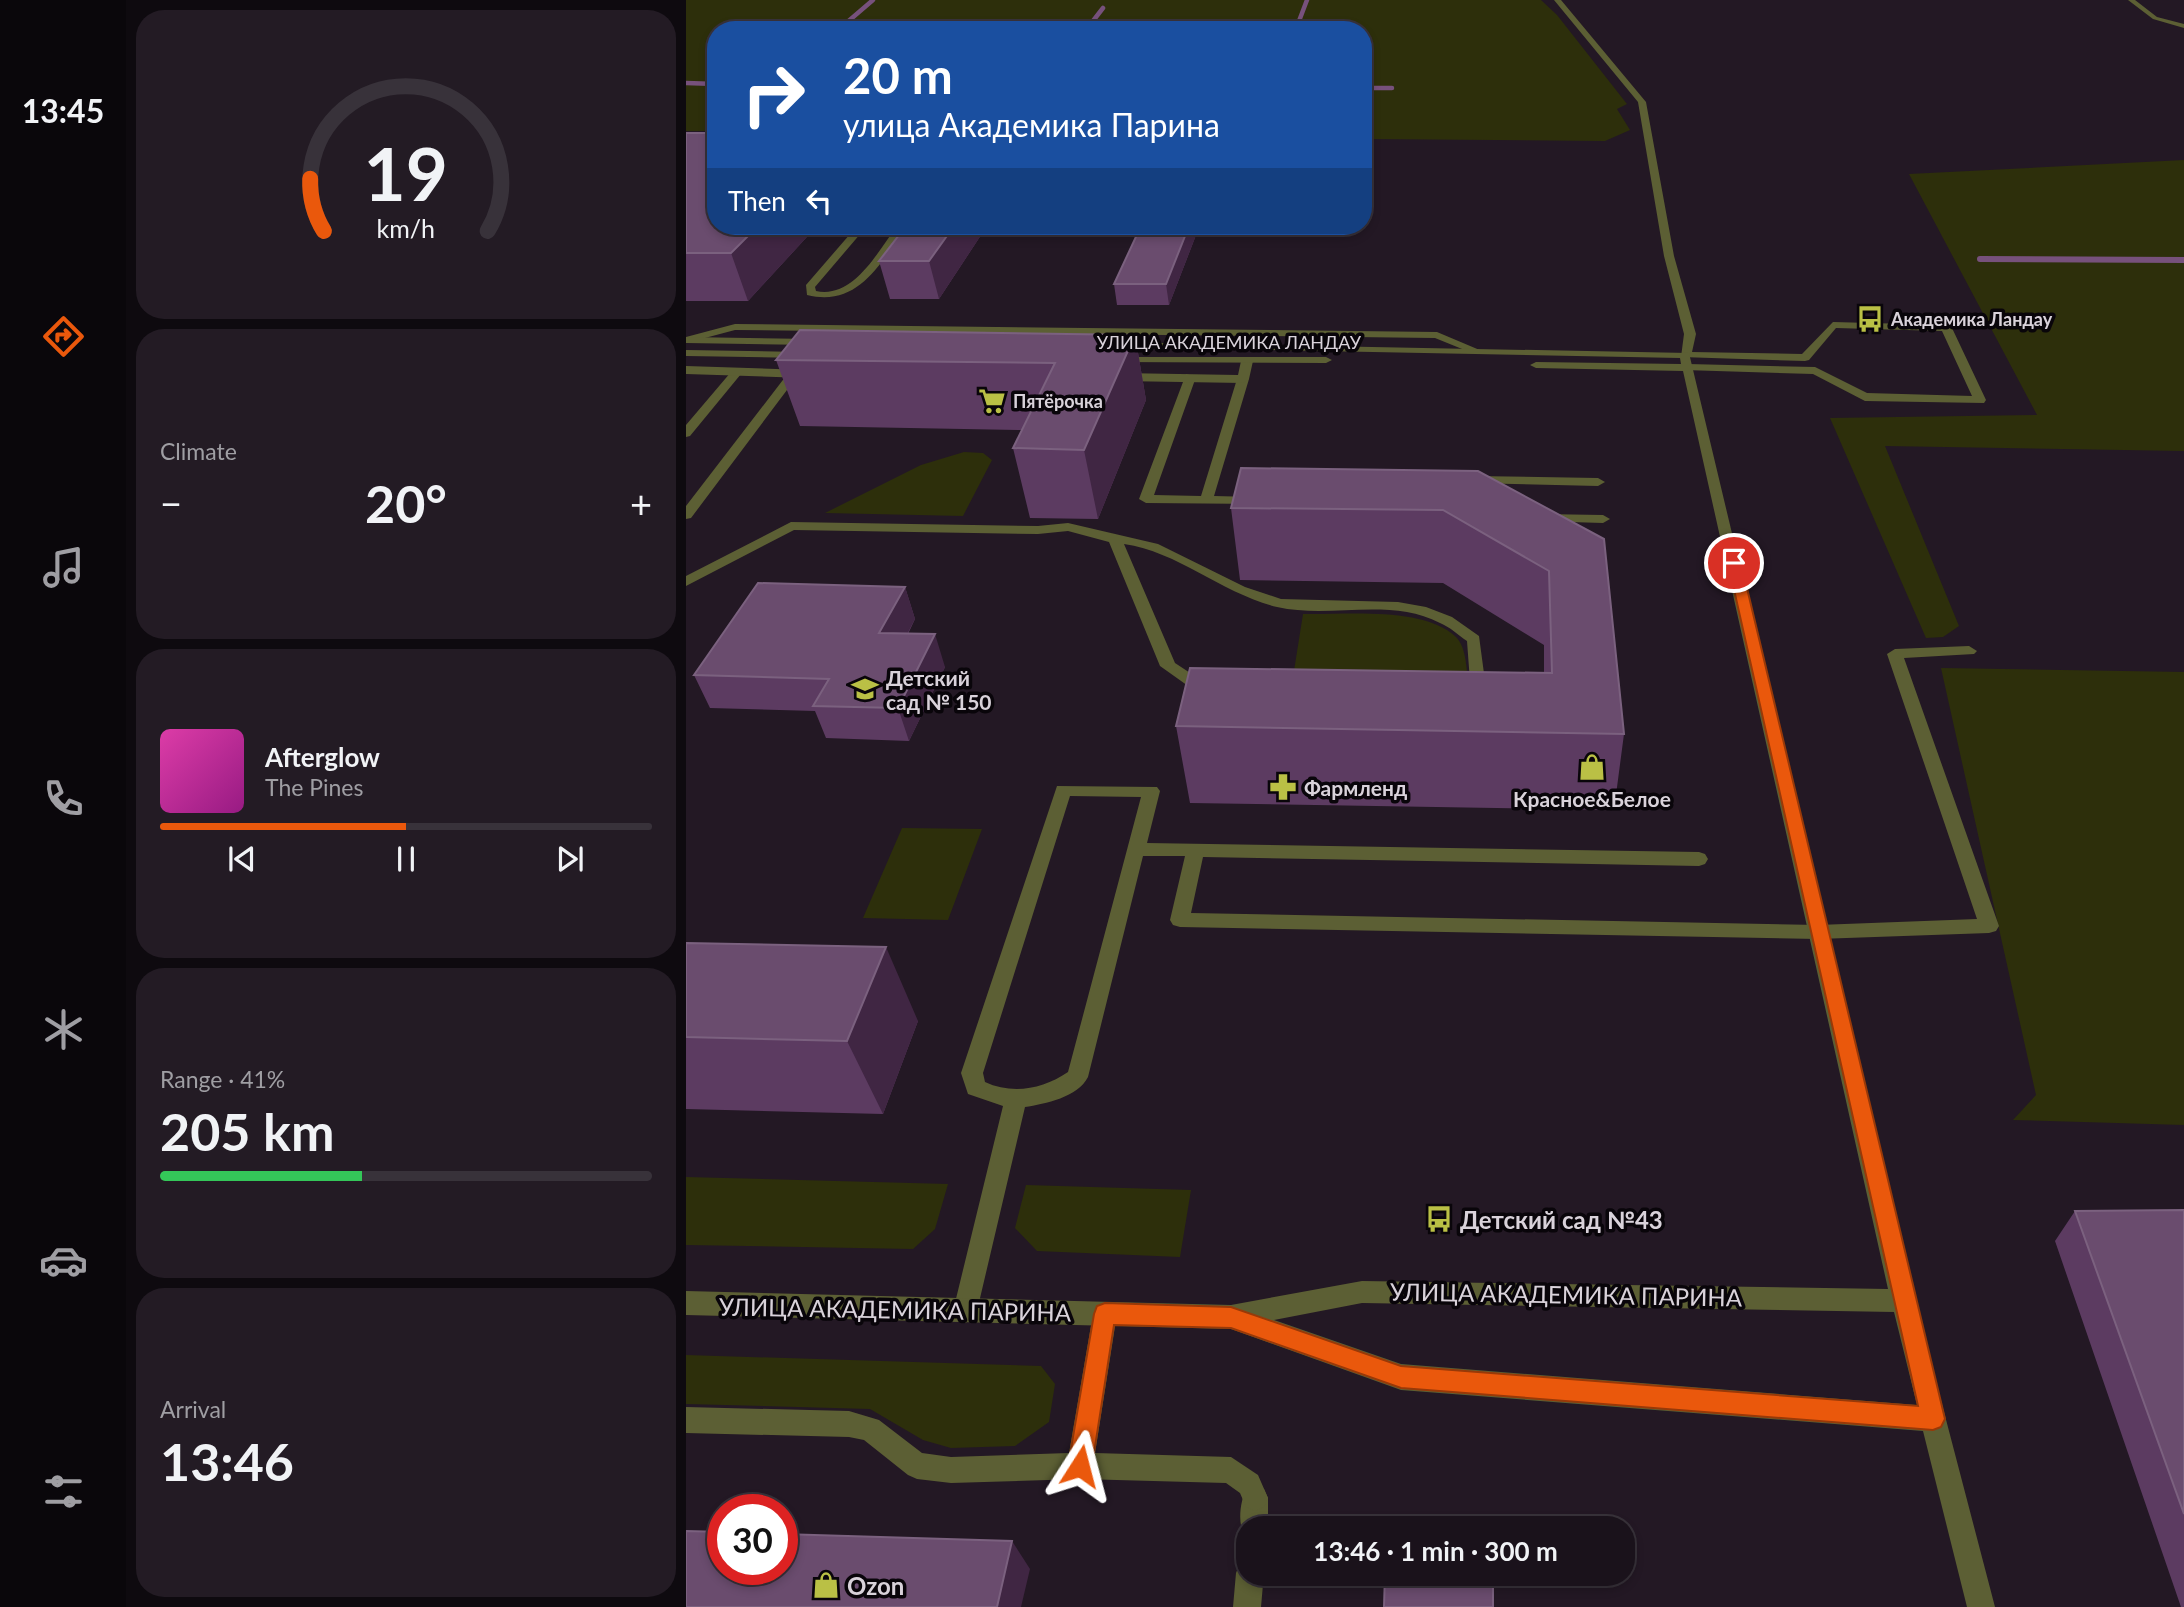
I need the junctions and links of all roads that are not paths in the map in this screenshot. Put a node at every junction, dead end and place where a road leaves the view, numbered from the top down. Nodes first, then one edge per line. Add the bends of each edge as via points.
1 (1557, 0) edge
2 (2131, 0) edge
3 (2184, 26) edge
4 (854, 235) edge
5 (895, 235) edge
6 (816, 305) junction
7 (798, 327) junction
8 (686, 340) edge
9 (827, 342) edge
10 (1101, 345) edge
11 (1476, 351) junction
12 (686, 353) edge
13 (809, 355) edge
14 (1096, 359) edge
15 (1247, 360) junction
16 (1687, 362) junction
17 (686, 370) edge
18 (735, 374) junction
19 (793, 374) junction
20 (821, 375) edge
21 (1108, 377) edge
22 (1191, 377) junction
23 (1243, 379) junction
24 (686, 433) edge
25 (1463, 480) edge
26 (1598, 482) dead end
27 (1206, 500) junction
28 (1266, 514) edge
29 (686, 515) edge
30 (1522, 518) edge
31 (1603, 519) dead end
32 (1115, 538) junction
33 (686, 582) edge
34 (1969, 651) dead end
35 (1137, 849) junction
36 (1195, 850) junction
37 (1699, 859) dead end
38 (1818, 932) junction
39 (1016, 1098) junction
40 (1903, 1301) junction
41 (686, 1303) edge
42 (965, 1311) junction
43 (1105, 1314) junction
44 (1231, 1317) junction
45 (1933, 1419) junction
46 (686, 1420) edge
47 (1080, 1466) junction
48 (1254, 1516) edge
49 (1249, 1586) edge
50 (1247, 1607) edge
51 (1981, 1607) edge

1 - 16 street via 1642,102 1669,256 1690,334
2 - 3 street via 2155,19
4 - 6 street via 810,287
5 - 6 street via 853,287
6 - 7 street
7 - 8 street via 735,327
7 - 11 street via 1437,335
8 - 9 street
10 - 11 street, УЛИЦА АКАДЕМИКА ЛАНДАУ
11 - 16 street, УЛИЦА АКАДЕМИКА ЛАНДАУ
12 - 13 street
14 - 15 street, УЛИЦА АКАДЕМИКА ЛАНДАУ
15 - 16 street, УЛИЦА АКАДЕМИКА ЛАНДАУ
15 - 23 street
16 - 16 street via 1805,358 1833,325 1946,328 1980,400 1865,397 1815,371
16 - 38 street
17 - 18 street
18 - 19 street
18 - 24 street
19 - 20 street
19 - 29 street
21 - 22 street
22 - 23 street
22 - 27 street via 1146,499
23 - 27 street
25 - 26 street
27 - 28 street via 1269,501
30 - 31 street
32 - 32 street via 1168,666 1211,694 1265,705 1441,716 1464,710 1479,696 1474,639 1443,618 1403,608 1297,606 1258,597 1181,557 1137,540
32 - 33 street via 1068,527 791,526
34 - 38 street via 1895,654 1989,926
35 - 36 street
35 - 39 street via 1077,1077 1062,1090
35 - 39 street via 1151,791 1063,790 972,1073 976,1088 989,1096
36 - 37 street
36 - 38 street via 1180,920
38 - 40 street
39 - 42 street
40 - 44 street, УЛИЦА АКАДЕМИКА ПАРИНА via 1362,1292
40 - 45 street
41 - 42 street, УЛИЦА АКАДЕМИКА ПАРИНА
42 - 43 street, УЛИЦА АКАДЕМИКА ПАРИНА
43 - 44 street, УЛИЦА АКАДЕМИКА ПАРИНА
43 - 47 street
44 - 45 street, УЛИЦА АКАДЕМИКА ПАРИНА via 1401,1377
45 - 51 street
46 - 47 street via 849,1424 870,1429 917,1466 951,1470
47 - 48 street via 1231,1469 1249,1484 1255,1498
49 - 50 street

